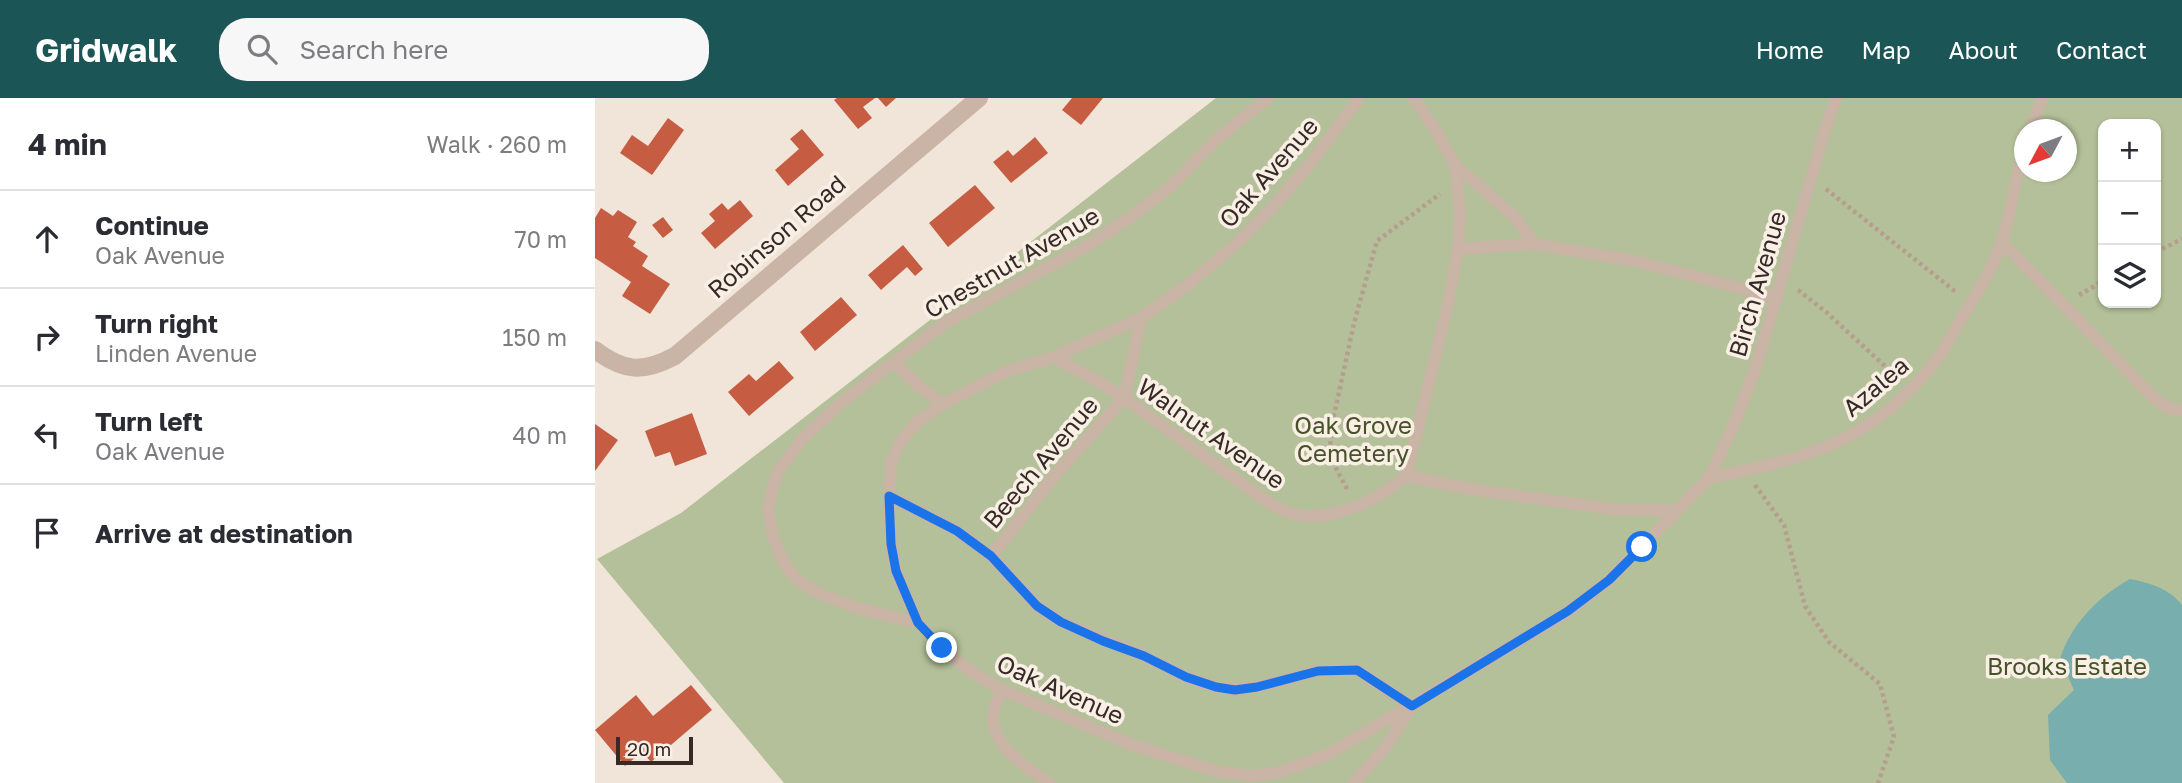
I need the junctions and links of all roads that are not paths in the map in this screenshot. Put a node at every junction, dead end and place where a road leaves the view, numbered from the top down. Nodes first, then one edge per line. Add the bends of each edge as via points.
1 (979, 98) edge
2 (1268, 98) edge
3 (1359, 98) edge
4 (1414, 98) edge
5 (1836, 98) edge
6 (2042, 98) edge
7 (2035, 119) edge
8 (1456, 172) junction
9 (2017, 182) edge
10 (2002, 242) junction
11 (1534, 244) junction
12 (1458, 248) junction
13 (1777, 298) junction
14 (1141, 318) junction
15 (595, 350) edge
16 (1054, 357) junction
17 (894, 363) junction
18 (1124, 398) junction
19 (943, 404) junction
20 (2176, 410) edge
21 (1406, 476) junction
22 (1709, 478) junction
23 (889, 496) junction
24 (1677, 510) junction
25 (991, 556) junction
26 (918, 623) junction
27 (1002, 690) junction
28 (1412, 706) junction
29 (1049, 783) edge
30 (1353, 783) edge

1 - 15 street, Robinson Road via 675,356 636,369
2 - 17 lane, Chestnut Avenue via 1139,211 1089,245 945,323
3 - 14 lane, Oak Avenue via 1274,206 1189,284
4 - 8 lane
5 - 13 lane, Birch Avenue
6 - 7 lane
8 - 11 lane via 1516,218
8 - 12 lane
9 - 10 lane, Azalea
10 - 20 lane via 2154,398
10 - 22 lane, Azalea via 1933,365 1875,422 1833,445 1780,463
11 - 12 lane
11 - 13 lane via 1636,261
12 - 21 lane
13 - 22 lane, Birch Avenue via 1756,367
14 - 16 lane, Oak Avenue
14 - 18 lane
16 - 18 lane, Walnut Avenue
16 - 19 lane, Oak Avenue via 1005,372
17 - 19 lane
17 - 26 lane, Chestnut Avenue via 802,439 777,473 768,507 773,537 796,579 857,608
18 - 21 lane, Walnut Avenue via 1272,504 1293,514 1315,516 1352,509 1390,491
18 - 25 lane, Beech Avenue
19 - 23 lane, Oak Avenue via 916,422 900,442 891,463
21 - 24 lane via 1612,509
22 - 24 lane, Oak Avenue
23 - 25 lane via 957,531
23 - 26 lane, Oak Avenue via 896,571
24 - 28 lane, Oak Avenue via 1609,580 1568,611
25 - 28 lane via 1037,606 1061,622 1186,677 1235,690 1318,671 1357,670
26 - 27 lane, Oak Avenue via 969,670
27 - 28 lane, Oak Avenue via 1132,745 1219,772 1253,776 1280,772 1329,754
27 - 29 lane via 993,714 1004,746
28 - 30 lane via 1385,748

